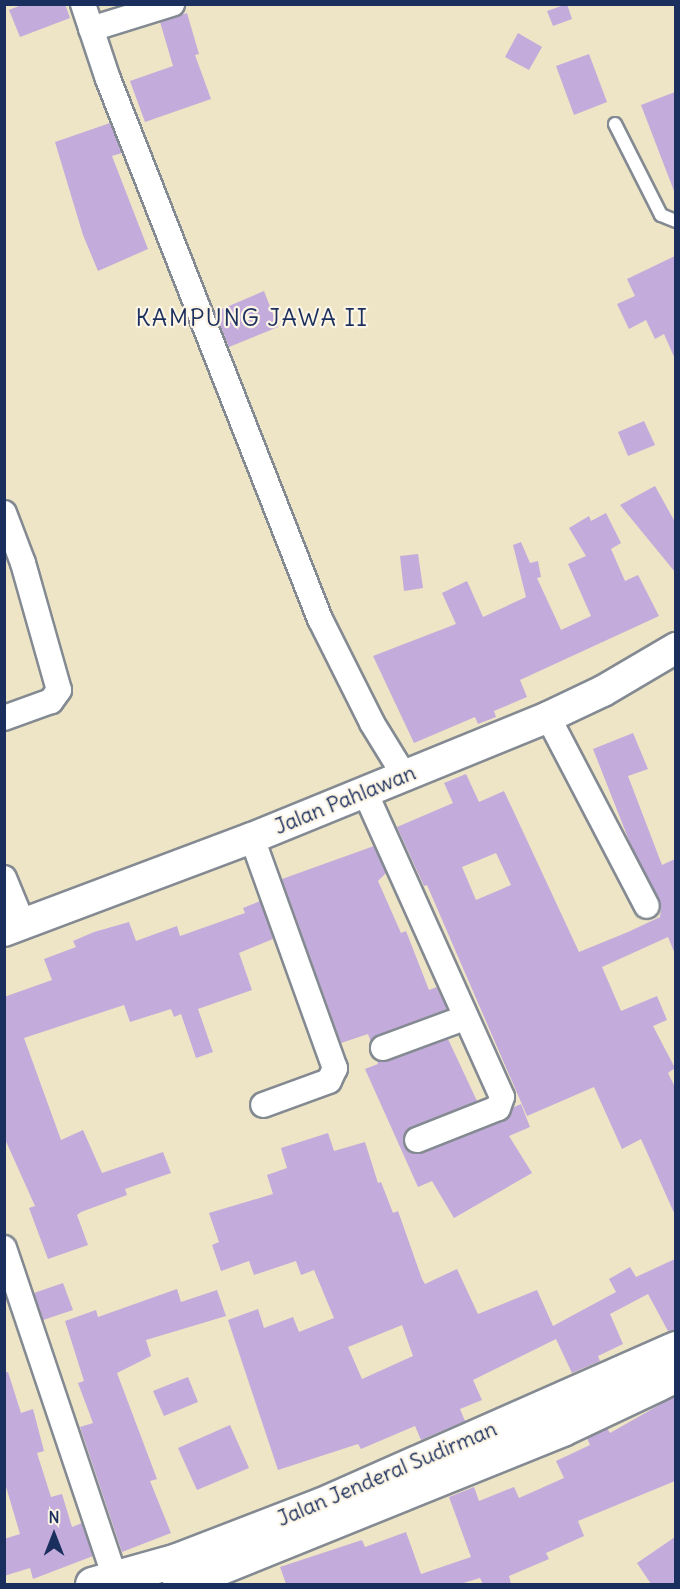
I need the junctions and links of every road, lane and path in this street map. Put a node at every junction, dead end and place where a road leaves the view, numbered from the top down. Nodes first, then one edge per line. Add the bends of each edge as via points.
1 (83, 4) edge
2 (172, 4) edge
3 (91, 29) junction
4 (615, 124) dead end
5 (675, 221) edge
6 (4, 513) edge
7 (675, 648) edge
8 (548, 717) junction
9 (4, 718) edge
10 (404, 775) junction
11 (365, 792) junction
12 (252, 838) junction
13 (4, 878) edge
14 (647, 906) dead end
15 (14, 927) edge
16 (464, 1018) junction
17 (383, 1048) dead end
18 (263, 1105) dead end
19 (417, 1140) dead end
20 (4, 1248) edge
21 (675, 1348) edge
22 (675, 1375) edge
23 (327, 1514) junction
24 (104, 1581) edge
25 (178, 1584) edge

1 - 3 street
2 - 3 street
3 - 10 street via 320,619 372,723
4 - 5 lane via 661,215
6 - 9 street via 23,563 59,690 51,701
7 - 8 street, Jalan Pahlawan via 603,691
8 - 10 street, Jalan Pahlawan
8 - 14 street
10 - 11 street, Jalan Pahlawan
11 - 12 street, Jalan Pahlawan
11 - 16 street
12 - 15 street, Jalan Pahlawan
12 - 18 street via 335,1068 329,1081
13 - 15 street
16 - 17 street
16 - 19 street via 501,1091 502,1103
20 - 24 street
21 - 23 main road, Jalan Jenderal Sudirman
22 - 23 main road, Jalan Jenderal Sudirman via 562,1429
23 - 24 main road, Jalan Jenderal Sudirman
23 - 25 main road, Jalan Jenderal Sudirman

